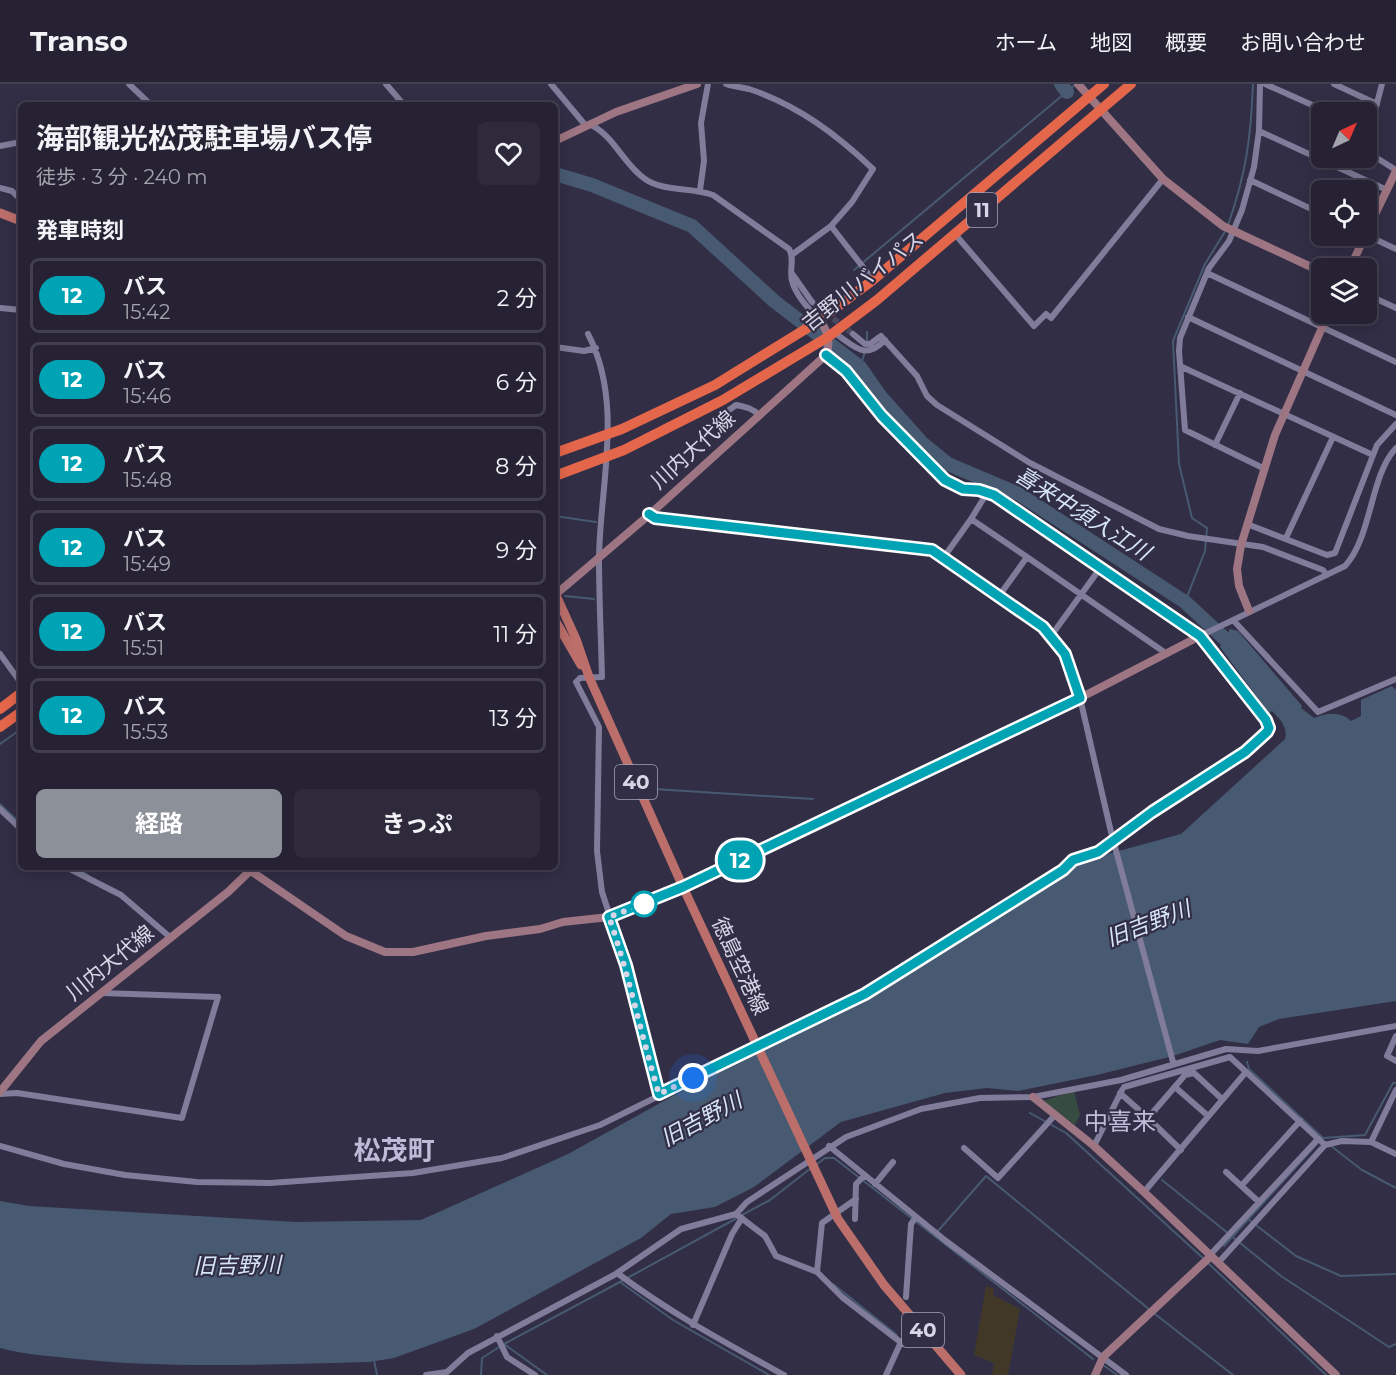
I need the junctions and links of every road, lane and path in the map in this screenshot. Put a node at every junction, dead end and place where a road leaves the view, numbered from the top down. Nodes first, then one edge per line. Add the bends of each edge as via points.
1 (129, 84) edge
2 (386, 84) edge
3 (551, 84) edge
4 (697, 84) edge
5 (708, 84) edge
6 (726, 84) edge
7 (1104, 84) edge
8 (1131, 84) edge
9 (1260, 84) edge
10 (1265, 84) edge
11 (1334, 84) edge
12 (1382, 84) edge
13 (1083, 90) edge
14 (148, 102) edge
15 (401, 102) edge
16 (1373, 102) edge
17 (1311, 104) edge
18 (1377, 104) edge
19 (1101, 110) junction
20 (587, 125) junction
21 (1259, 131) junction
22 (558, 140) edge
23 (18, 143) edge
24 (0, 146) edge
25 (1377, 158) edge
26 (1396, 170) edge
27 (1164, 179) junction
28 (1250, 180) junction
29 (0, 188) edge
30 (700, 190) junction
31 (1387, 190) junction
32 (18, 197) edge
33 (1311, 209) edge
34 (1377, 211) edge
35 (0, 213) edge
36 (18, 219) edge
37 (831, 226) junction
38 (1229, 228) junction
39 (954, 233) junction
40 (1377, 240) edge
41 (1396, 249) edge
42 (793, 254) junction
43 (1311, 267) edge
44 (791, 271) junction
45 (1207, 273) junction
46 (873, 280) junction
47 (1377, 299) edge
48 (812, 302) tunnel mouth
49 (0, 308) edge
50 (1396, 308) edge
51 (18, 310) edge
52 (1188, 317) junction
53 (1323, 324) edge
54 (1321, 327) junction
55 (826, 329) junction
56 (588, 334) dead end
57 (853, 334) tunnel mouth
58 (558, 347) edge
59 (596, 348) junction
60 (867, 348) junction
61 (827, 353) junction
62 (1396, 362) edge
63 (1182, 367) junction
64 (1302, 370) junction
65 (1240, 393) junction
66 (729, 410) dead end
67 (759, 415) junction
68 (1284, 415) junction
69 (1396, 415) edge
70 (1396, 424) edge
71 (609, 431) junction
72 (1333, 437) junction
73 (1215, 445) junction
74 (1396, 448) edge
75 (558, 452) edge
76 (1373, 455) junction
77 (607, 457) junction
78 (1263, 468) junction
79 (558, 475) edge
80 (987, 493) junction
81 (649, 514) junction
82 (971, 519) junction
83 (1247, 524) junction
84 (1286, 538) junction
85 (1241, 545) junction
86 (599, 556) junction
87 (944, 557) junction
88 (1027, 557) junction
89 (1101, 567) junction
90 (1327, 575) junction
91 (558, 591) edge
92 (1082, 595) junction
93 (999, 596) junction
94 (558, 600) edge
95 (1249, 611) junction
96 (1231, 620) junction
97 (558, 625) edge
98 (1202, 635) junction
99 (1051, 636) junction
100 (0, 654) edge
101 (1167, 654) junction
102 (589, 677) junction
103 (18, 679) edge
104 (1396, 679) edge
105 (18, 695) edge
106 (1080, 698) junction
107 (0, 709) edge
108 (18, 714) edge
109 (0, 728) edge
110 (0, 809) edge
111 (18, 826) edge
112 (1115, 844) junction
113 (72, 870) edge
114 (248, 870) edge
115 (253, 870) edge
116 (683, 887) junction
117 (609, 917) junction
118 (171, 938) junction
119 (102, 993) junction
120 (1396, 1026) edge
121 (1396, 1036) edge
122 (1396, 1060) edge
123 (1173, 1061) junction
124 (1246, 1072) junction
125 (1121, 1080) junction
126 (1175, 1087) junction
127 (1122, 1090) junction
128 (1396, 1090) edge
129 (0, 1093) edge
130 (659, 1094) junction
131 (1033, 1097) junction
132 (1222, 1099) junction
133 (1393, 1105) edge
134 (1055, 1115) junction
135 (1207, 1116) junction
136 (1148, 1118) junction
137 (1300, 1122) junction
138 (1318, 1139) junction
139 (1371, 1142) junction
140 (1324, 1145) junction
141 (0, 1146) edge
142 (829, 1146) junction
143 (1094, 1146) junction
144 (964, 1148) dead end
145 (1181, 1150) junction
146 (1396, 1154) edge
147 (893, 1162) dead end
148 (1226, 1172) dead end
149 (865, 1175) junction
150 (875, 1184) junction
151 (1242, 1185) junction
152 (1144, 1192) junction
153 (856, 1199) junction
154 (1259, 1202) junction
155 (736, 1214) junction
156 (916, 1217) junction
157 (742, 1218) junction
158 (855, 1219) dead end
159 (1211, 1255) junction
160 (1218, 1263) junction
161 (817, 1272) junction
162 (617, 1273) junction
163 (906, 1297) dead end
164 (693, 1325) junction
165 (920, 1327) junction
166 (497, 1336) junction
167 (901, 1342) junction
168 (1103, 1357) junction
169 (1096, 1371) edge
170 (958, 1373) edge
171 (448, 1374) edge
172 (426, 1375) edge
173 (535, 1375) edge
174 (784, 1375) edge
175 (886, 1375) edge
176 (1126, 1375) edge
177 (1336, 1375) edge

1 - 14 street
2 - 15 street
3 - 20 street
4 - 20 street
5 - 30 street via 701,123 704,161
6 - 37 street via 749,89 811,118 873,169
7 - 13 highway, 吉野川バイパス / 11
8 - 19 highway, 吉野川バイパス / 11
9 - 21 street
10 - 17 street
11 - 16 street
12 - 18 street
13 - 19 street
13 - 46 highway, 吉野川バイパス / 11
19 - 27 street
19 - 39 highway, 吉野川バイパス / 11
20 - 22 street
20 - 30 street via 600,129 646,180 659,186
21 - 28 street
21 - 31 street
23 - 24 street
25 - 26 street
26 - 31 street
27 - 38 street
27 - 39 street via 1051,318 1046,314 1034,326
28 - 33 street
28 - 38 street
29 - 32 street
30 - 42 street via 713,195
31 - 34 street
35 - 36 main road
37 - 42 street
37 - 46 street
38 - 43 street
38 - 45 street
39 - 55 highway, 吉野川バイパス / 11 via 877,300
40 - 41 street
42 - 44 street
44 - 48 street
44 - 55 street via 794,287
45 - 52 street
45 - 54 street
46 - 55 highway, 吉野川バイパス / 11
47 - 50 street
49 - 51 street
52 - 63 street via 1180,338
52 - 64 street
53 - 54 street
54 - 62 street
54 - 64 street
55 - 60 street
55 - 61 street
55 - 71 highway, 吉野川バイパス / 11 via 774,350 715,385 622,429
55 - 77 highway, 吉野川バイパス / 11 via 783,364 723,400
56 - 59 street
57 - 60 street
58 - 59 street via 584,351
59 - 71 street
60 - 85 street via 881,336 917,376 927,396 1030,463 1159,529
61 - 67 street, 川内大代線
61 - 80 street via 945,480 963,489
63 - 65 street
63 - 73 street via 1185,430
64 - 68 street
64 - 69 street
65 - 68 street
65 - 73 street
66 - 67 street via 736,405 753,408
67 - 81 street, 川内大代線
68 - 72 street
68 - 78 street
70 - 76 street
71 - 75 highway, 吉野川バイパス / 11
71 - 77 street
72 - 76 street
72 - 84 street
73 - 78 street
74 - 90 street via 1383,467 1349,562
76 - 84 street via 1335,553 1327,555
77 - 79 highway, 吉野川バイパス / 11
77 - 86 street
78 - 83 street
80 - 82 street
80 - 89 street
81 - 86 street, 川内大代線
81 - 87 street via 730,528 920,548
82 - 87 street
82 - 88 street
83 - 84 street
83 - 85 street
85 - 90 street via 1263,547
85 - 95 street via 1239,586
86 - 91 street, 川内大代線
86 - 102 street via 602,677
87 - 93 street
88 - 92 street
88 - 93 street
89 - 92 street
89 - 98 street
90 - 95 street
92 - 99 street
92 - 101 street
93 - 99 street
94 - 102 main road, 徳島空港線 / 40
95 - 96 street
96 - 98 street
96 - 104 street via 1318,712
97 - 102 main road, 徳島空港線 / 40
98 - 101 street
98 - 112 street via 1269,728 1245,752 1152,812
99 - 106 street via 1065,654
100 - 103 street
101 - 106 street
102 - 116 main road, 徳島空港線 / 40
102 - 117 street via 576,682 599,727 597,851
105 - 107 highway
106 - 112 street
106 - 116 street
108 - 109 highway
110 - 111 street
112 - 123 street
112 - 130 street via 1073,860 865,994
113 - 118 street via 121,895
114 - 118 street, 川内大代線 via 228,892
115 - 117 street via 346,936 386,952 413,952 563,922
116 - 117 street
116 - 165 main road, 徳島空港線 / 40 via 838,1219 884,1286
117 - 130 street via 626,965
118 - 119 street, 川内大代線
119 - 129 street, 川内大代線 via 41,1041
119 - 129 street via 218,997 182,1118
120 - 123 street via 1258,1051 1226,1048
121 - 122 street via 1387,1056
123 - 125 street
124 - 127 street via 1230,1057
124 - 132 street
124 - 137 street
125 - 127 street
125 - 131 street
126 - 132 street via 1185,1075 1194,1073
126 - 135 street
126 - 136 street
127 - 136 street
127 - 143 street
128 - 133 street
130 - 141 street via 600,1125 543,1147 413,1173 270,1183 197,1182 105,1172
131 - 134 street
131 - 142 street via 980,1098 921,1108
132 - 135 street
133 - 139 street
134 - 143 street
134 - 144 street via 998,1178
135 - 145 street
136 - 145 street
137 - 138 street
137 - 151 street
138 - 140 street
138 - 154 street
139 - 140 street
139 - 146 street
140 - 160 street
142 - 149 street
142 - 155 street via 747,1202
143 - 152 street
145 - 152 street
147 - 150 street
148 - 151 street
149 - 150 street
149 - 153 street via 856,1184
150 - 156 street
151 - 154 street
152 - 159 street
153 - 158 street
153 - 161 street via 822,1223
154 - 159 street
155 - 157 street
155 - 162 street via 681,1229
156 - 163 street via 911,1224
156 - 168 street
157 - 161 street via 765,1236 776,1256
157 - 164 street
159 - 160 street
159 - 168 street
160 - 177 street
161 - 167 street via 842,1297
162 - 164 street
162 - 166 street
164 - 174 street
165 - 167 street
165 - 170 main road, 徳島空港線 / 40
166 - 171 street via 468,1353
166 - 173 street via 507,1357
167 - 175 street
168 - 169 street
168 - 176 street
171 - 172 street

